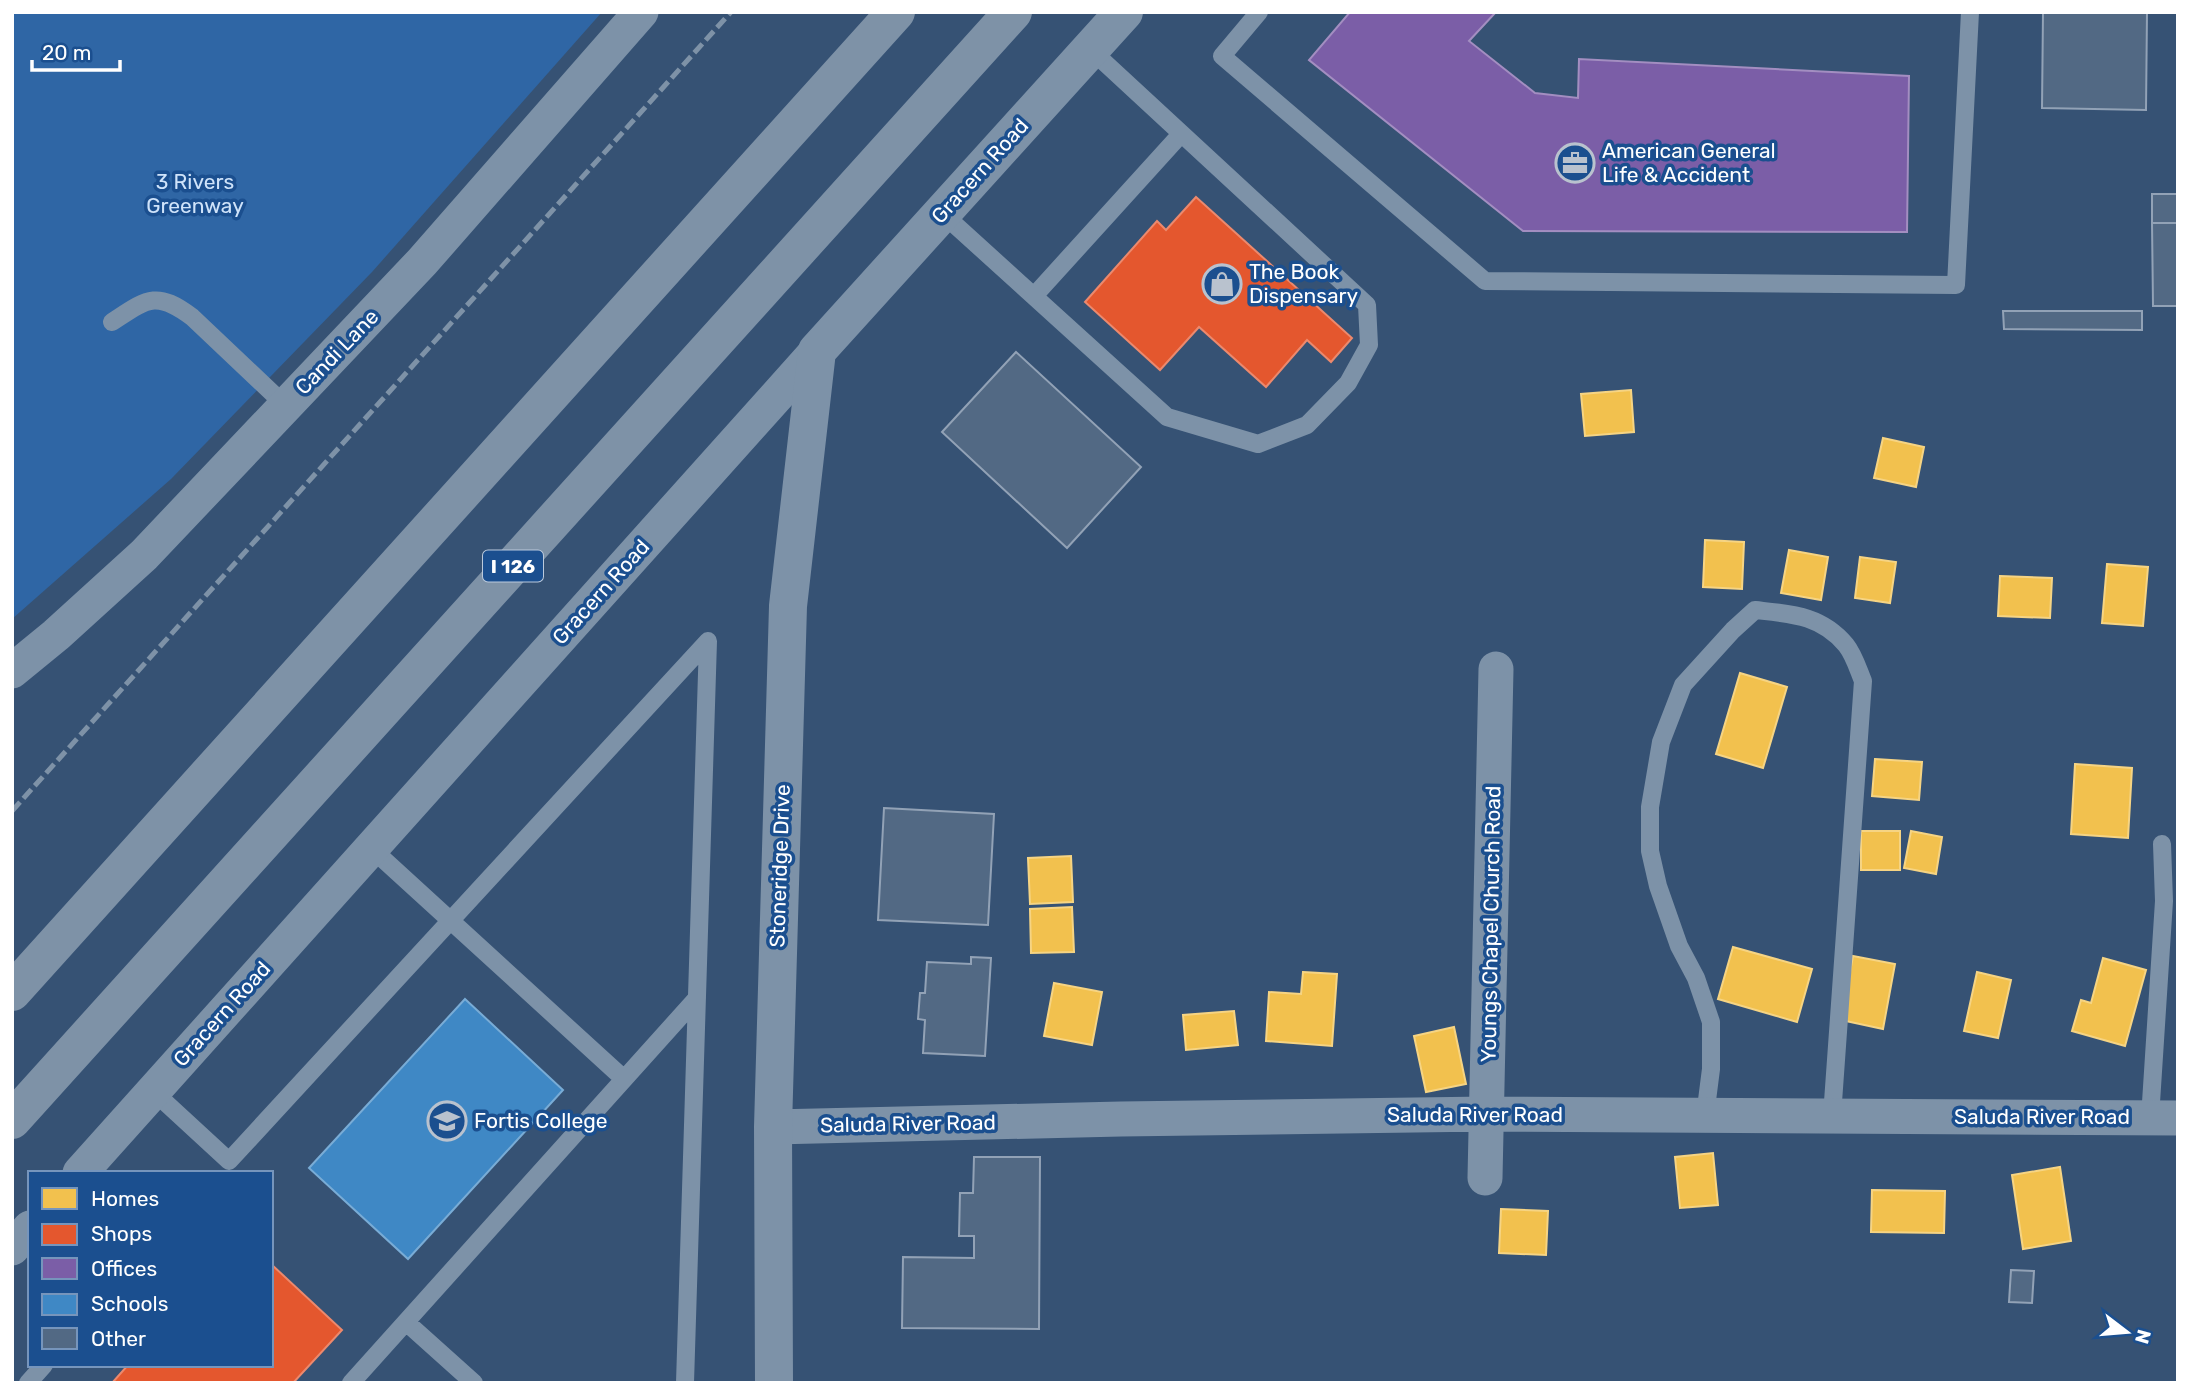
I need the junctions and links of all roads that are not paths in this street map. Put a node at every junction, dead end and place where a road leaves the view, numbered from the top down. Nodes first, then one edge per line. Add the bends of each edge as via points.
1 (641, 12) edge
2 (896, 12) edge
3 (1013, 12) edge
4 (1124, 12) edge
5 (1259, 12) edge
6 (1970, 12) edge
7 (1090, 49) junction
8 (1181, 134) junction
9 (942, 213) junction
10 (1034, 296) junction
11 (112, 322) dead end
12 (817, 351) junction
13 (286, 406) junction
14 (1496, 669) dead end
15 (12, 671) edge
16 (2162, 844) dead end
17 (371, 848) junction
18 (451, 920) junction
19 (12, 992) edge
20 (697, 998) junction
21 (624, 1079) junction
22 (153, 1091) junction
23 (1487, 1114) junction
24 (1705, 1116) junction
25 (1832, 1116) junction
26 (2164, 1118) edge
27 (12, 1120) edge
28 (773, 1127) junction
29 (223, 1167) edge
30 (82, 1171) edge
31 (1485, 1178) dead end
32 (28, 1230) edge
33 (12, 1248) edge
34 (406, 1322) junction
35 (42, 1367) edge
36 (28, 1383) edge
37 (351, 1383) edge
38 (474, 1383) edge
39 (685, 1383) edge
40 (774, 1383) edge

1 - 13 street, Candi Lane via 422,262
2 - 19 highway
3 - 27 highway, I 126
4 - 7 street, Gracern Road
5 - 6 lane via 1222,56 1485,281 1956,285
7 - 8 lane
7 - 9 street, Gracern Road
8 - 10 lane
8 - 10 lane via 1367,305 1369,345 1348,383 1307,425 1258,444 1167,417
9 - 10 lane
9 - 12 street, Gracern Road
11 - 13 lane via 148,301 175,305
12 - 17 street, Gracern Road
12 - 28 street, Stoneridge Drive via 788,606
13 - 15 street, Candi Lane via 144,555
14 - 23 street, Youngs Chapel Church Road
16 - 26 lane
17 - 18 lane
17 - 22 street, Gracern Road
18 - 20 lane via 708,641
18 - 21 lane
18 - 29 lane
20 - 21 lane
20 - 39 lane
21 - 34 lane
22 - 29 lane
22 - 30 street, Gracern Road
23 - 24 street, Saluda River Road
23 - 28 street, Saluda River Road
23 - 31 street, Youngs Chapel Church Road
24 - 25 street, Saluda River Road
24 - 25 lane via 1711,1022 1658,886 1650,851 1650,807 1661,742 1682,685 1755,610 1803,615 1831,630 1848,647 1863,681
25 - 26 street, Saluda River Road
28 - 40 street, Stoneridge Drive
32 - 33 street
34 - 37 lane
34 - 38 lane
35 - 36 lane

